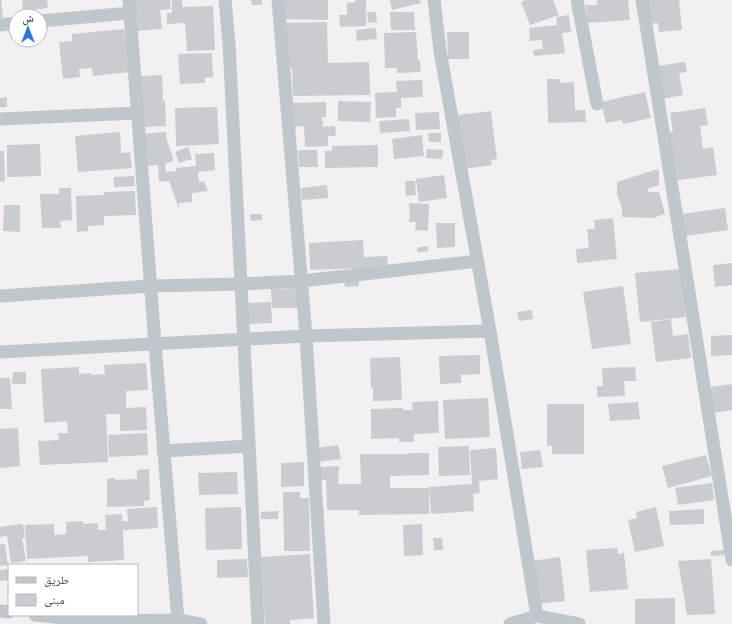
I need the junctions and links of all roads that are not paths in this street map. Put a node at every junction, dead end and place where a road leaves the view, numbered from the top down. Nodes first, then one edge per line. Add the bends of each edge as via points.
1 (225, 0) edge
2 (278, 0) edge
3 (434, 0) edge
4 (577, 0) edge
5 (642, 0) edge
6 (129, 6) edge
7 (48, 20) edge
8 (597, 104) dead end
9 (137, 113) junction
10 (0, 119) edge
11 (478, 261) junction
12 (302, 281) junction
13 (241, 284) junction
14 (150, 286) junction
15 (0, 296) edge
16 (490, 331) junction
17 (306, 336) junction
18 (244, 339) junction
19 (155, 344) junction
20 (0, 352) edge
21 (249, 446) junction
22 (163, 451) junction
23 (732, 560) edge
24 (44, 616) edge
25 (538, 616) junction
26 (178, 620) junction
27 (201, 624) edge
28 (258, 624) edge
29 (324, 624) edge
30 (510, 624) edge
31 (579, 624) edge

1 - 13 street
2 - 12 street
3 - 11 street via 441,58
4 - 8 street
5 - 23 street
6 - 7 street
6 - 9 street
9 - 10 street
9 - 14 street
11 - 12 street
11 - 16 street
12 - 13 street
12 - 17 street
13 - 14 street
13 - 18 street
14 - 15 street
14 - 19 street
16 - 17 street
16 - 25 street
17 - 18 street
17 - 29 street
18 - 19 street
18 - 21 street
19 - 20 street
19 - 22 street
21 - 22 street
21 - 28 street
22 - 26 street
24 - 26 street via 91,621
25 - 30 street
25 - 31 street
26 - 27 street

